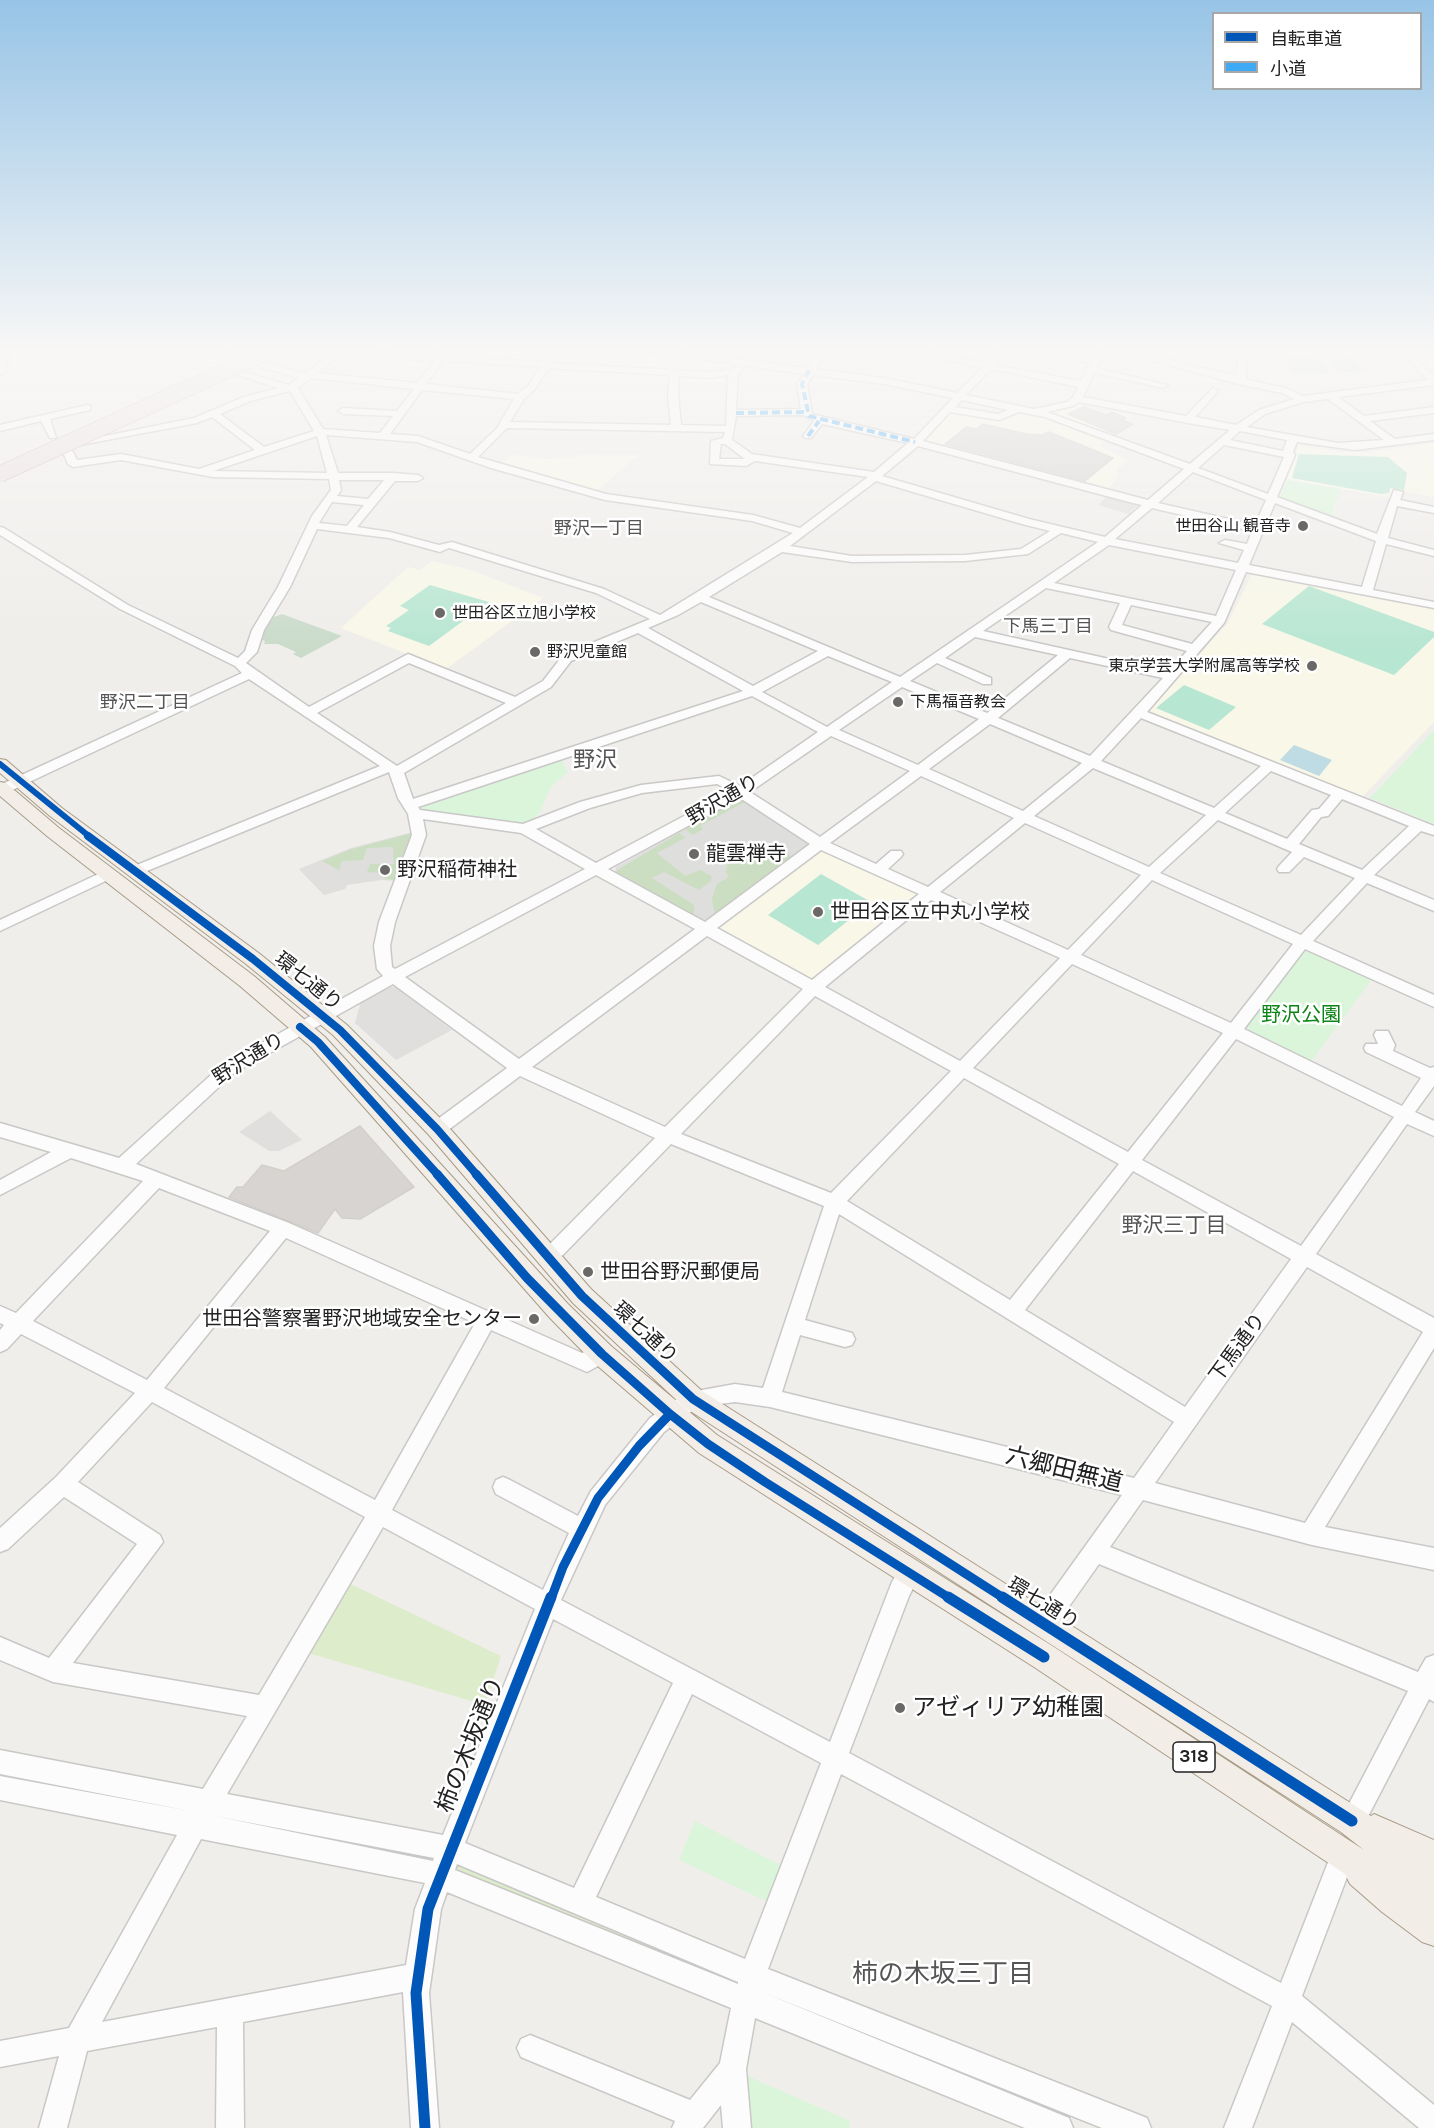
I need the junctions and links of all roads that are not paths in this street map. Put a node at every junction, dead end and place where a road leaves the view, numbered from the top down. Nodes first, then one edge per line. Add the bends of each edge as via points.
1 (38, 450) edge
2 (40, 450) edge
3 (67, 450) edge
4 (326, 450) edge
5 (451, 450) edge
6 (480, 450) edge
7 (715, 450) edge
8 (741, 450) edge
9 (906, 450) edge
10 (947, 450) edge
11 (1143, 450) edge
12 (1212, 450) edge
13 (1265, 450) edge
14 (1289, 450) edge
15 (262, 451) edge
16 (1290, 455) junction
17 (472, 457) junction
18 (753, 458) junction
19 (354, 465) dead end
20 (1, 467) edge
21 (1190, 469) junction
22 (200, 472) junction
23 (334, 476) junction
24 (350, 476) junction
25 (393, 476) junction
26 (876, 476) junction
27 (418, 478) dead end
28 (332, 499) junction
29 (1272, 500) junction
30 (372, 503) junction
31 (1149, 504) junction
32 (1434, 510) edge
33 (313, 525) junction
34 (350, 529) junction
35 (1060, 529) junction
36 (1259, 529) junction
37 (0, 530) edge
38 (801, 532) junction
39 (1383, 540) junction
40 (1107, 541) junction
41 (1225, 543) dead end
42 (780, 548) junction
43 (1252, 548) junction
44 (1434, 553) edge
45 (1243, 568) junction
46 (1044, 584) junction
47 (1366, 591) junction
48 (702, 598) junction
49 (1127, 601) junction
50 (1434, 605) edge
51 (660, 619) junction
52 (1220, 620) junction
53 (638, 628) junction
54 (973, 633) junction
55 (1195, 649) junction
56 (825, 650) junction
57 (1067, 654) junction
58 (935, 658) junction
59 (239, 663) junction
60 (250, 674) junction
61 (1171, 676) junction
62 (987, 681) dead end
63 (902, 682) junction
64 (752, 692) junction
65 (518, 703) junction
66 (308, 713) junction
67 (1139, 713) junction
68 (988, 719) junction
69 (828, 732) junction
70 (1092, 762) junction
71 (0, 764) edge
72 (1270, 765) junction
73 (394, 770) junction
74 (919, 770) junction
75 (8, 786) edge
76 (740, 792) junction
77 (1340, 793) junction
78 (412, 809) junction
79 (1217, 814) junction
80 (1026, 818) junction
81 (1419, 825) junction
82 (524, 829) junction
83 (1434, 831) edge
84 (820, 844) junction
85 (1296, 847) junction
86 (896, 854) dead end
87 (598, 869) junction
88 (1284, 869) dead end
89 (137, 870) junction
90 (879, 870) junction
91 (109, 874) junction
92 (1150, 874) junction
93 (1365, 876) junction
94 (930, 893) junction
95 (1434, 906) edge
96 (0, 926) edge
97 (706, 928) junction
98 (1302, 943) junction
99 (1070, 957) junction
100 (394, 977) junction
101 (814, 987) junction
102 (1434, 1001) edge
103 (323, 1014) junction
104 (300, 1027) junction
105 (1232, 1030) junction
106 (1379, 1046) dead end
107 (519, 1068) junction
108 (961, 1069) junction
109 (1433, 1075) edge
110 (1405, 1114) junction
111 (437, 1129) junction
112 (1434, 1129) edge
113 (0, 1130) edge
114 (668, 1136) junction
115 (68, 1151) junction
116 (1131, 1161) junction
117 (122, 1166) junction
118 (156, 1179) junction
119 (0, 1188) edge
120 (834, 1202) junction
121 (283, 1228) junction
122 (1303, 1256) junction
123 (547, 1259) junction
124 (1014, 1310) junction
125 (9, 1318) edge
126 (487, 1319) junction
127 (794, 1325) junction
128 (1434, 1329) edge
129 (845, 1339) dead end
130 (0, 1343) edge
131 (602, 1354) junction
132 (150, 1391) junction
133 (770, 1398) junction
134 (681, 1407) junction
135 (1187, 1419) junction
136 (63, 1484) junction
137 (503, 1487) dead end
138 (1139, 1489) junction
139 (379, 1513) junction
140 (582, 1529) junction
141 (1312, 1535) junction
142 (0, 1542) edge
143 (1094, 1551) junction
144 (1434, 1559) edge
145 (910, 1572) junction
146 (548, 1603) junction
147 (1043, 1623) junction
148 (0, 1648) edge
149 (53, 1671) junction
150 (688, 1678) junction
151 (1430, 1681) edge
152 (264, 1707) junction
153 (837, 1758) junction
154 (0, 1762) edge
155 (0, 1788) edge
156 (208, 1802) junction
157 (1352, 1821) junction
158 (195, 1826) junction
159 (450, 1849) junction
160 (1343, 1856) junction
161 (1434, 1859) edge
162 (440, 1876) junction
163 (1434, 1883) edge
164 (579, 1904) junction
165 (1434, 1906) edge
166 (1434, 1930) edge
167 (753, 1975) junction
168 (417, 1976) junction
169 (1287, 2000) junction
170 (746, 2001) junction
171 (230, 2011) junction
172 (77, 2040) junction
173 (530, 2048) dead end
174 (0, 2054) edge
175 (732, 2068) junction
176 (689, 2123) edge
177 (1434, 2123) edge
178 (53, 2128) edge
179 (230, 2128) edge
180 (425, 2128) edge
181 (737, 2128) edge
182 (1059, 2128) edge
183 (1137, 2128) edge
184 (1238, 2128) edge

1 - 20 highway
2 - 20 highway, bridge
3 - 22 street via 73,464 121,457
4 - 23 street
5 - 17 street
6 - 17 street
7 - 18 street via 714,462 746,463
8 - 18 street
9 - 26 street
10 - 31 street
11 - 21 street
12 - 21 street, 野沢通り
13 - 16 street
14 - 16 street
15 - 22 street
16 - 29 street
17 - 38 street via 605,497 753,518
18 - 26 street
19 - 24 street
21 - 29 street
21 - 31 street, 野沢通り
22 - 23 street
23 - 24 street
23 - 28 street via 336,490
24 - 25 street
25 - 27 street
25 - 30 street
26 - 35 street
26 - 38 street
28 - 30 street
28 - 33 street
29 - 36 street
29 - 39 street
30 - 34 street
31 - 36 street
31 - 40 street, 野沢通り
32 - 39 street via 1396,497 1385,523
33 - 34 street
33 - 59 street via 284,587 258,630 251,652
34 - 51 street via 440,549 448,544 600,591
35 - 40 street
35 - 42 street via 1024,552 965,558 852,559
36 - 43 street
37 - 59 street via 124,607
38 - 42 street
39 - 44 street
39 - 47 street
40 - 45 street
40 - 46 street, 野沢通り
41 - 43 street
42 - 48 street
43 - 45 street
45 - 47 street
45 - 52 street
46 - 49 street
46 - 54 street, 野沢通り
47 - 50 street
48 - 51 street
48 - 56 street
49 - 52 street
49 - 55 street via 1115,627
51 - 53 street
52 - 55 street
53 - 64 street
53 - 65 street via 563,661 547,684
54 - 57 street via 1027,650
54 - 58 street, 野沢通り
55 - 61 street
56 - 63 street
56 - 64 street via 822,656
57 - 61 street
57 - 68 street
58 - 62 street
58 - 63 street, 野沢通り
59 - 60 street
60 - 66 street
60 - 75 street
61 - 67 street
63 - 68 street
63 - 69 street, 野沢通り
64 - 69 street
64 - 78 street
65 - 66 street via 408,658
65 - 73 street
66 - 73 street
67 - 70 street
67 - 72 street
68 - 70 street
68 - 74 street
69 - 74 street
69 - 76 street, 野沢通り
70 - 79 street
70 - 80 street
71 - 75 main road, 環七通り / 318
72 - 77 street
72 - 79 street
73 - 78 street
73 - 89 street
74 - 80 street
74 - 84 street
75 - 89 main road, 環七通り / 318 via 56,812
75 - 91 main road, 環七通り / 318 via 53,832
76 - 82 street via 719,780 641,789
76 - 84 street
76 - 87 street, 野沢通り
77 - 81 street
77 - 85 street via 1323,813 1317,813
78 - 82 street
78 - 100 street via 419,836 382,946 385,969
79 - 85 street
79 - 92 street
80 - 92 street
80 - 94 street
81 - 83 street
81 - 93 street
82 - 87 street
84 - 90 street
84 - 97 street
85 - 88 street
85 - 93 street
86 - 90 street
87 - 97 street
87 - 100 street, 野沢通り
89 - 103 main road, 環七通り / 318
90 - 94 street
91 - 96 street
91 - 104 main road, 環七通り / 318
92 - 98 street
92 - 99 street
93 - 95 street
93 - 98 street
94 - 99 street
94 - 101 street
97 - 101 street
97 - 107 street
98 - 102 street
98 - 105 street
99 - 105 street
99 - 108 street
100 - 103 street, 野沢通り
100 - 107 street
101 - 108 street
101 - 114 street
103 - 104 street, 野沢通り
103 - 111 main road, 環七通り / 318
104 - 117 street, 野沢通り via 228,1069
104 - 131 main road, 環七通り / 318 via 410,1143 527,1278
105 - 110 street
105 - 116 street
106 - 109 street
107 - 111 street
107 - 114 street
108 - 116 street
108 - 120 street
109 - 110 street, 下馬通り
110 - 112 street
110 - 122 street, 下馬通り
111 - 123 main road, 環七通り / 318
113 - 115 street
114 - 120 street
114 - 123 street
115 - 117 street
115 - 119 street
116 - 122 street
116 - 124 street
117 - 118 street
118 - 121 street
118 - 125 street
120 - 124 street
120 - 127 street
121 - 126 street
121 - 132 street
122 - 128 street
122 - 135 street, 下馬通り
123 - 134 main road, 環七通り / 318
124 - 135 street
125 - 130 street
125 - 132 street
126 - 131 street via 579,1361 587,1363
126 - 139 street
127 - 129 street
127 - 133 street
128 - 141 street via 1316,1522
131 - 134 main road, 環七通り / 318
132 - 136 street
132 - 139 street
133 - 134 street, 六郷田無道 via 735,1393
133 - 138 street, 六郷田無道
134 - 140 street, 柿の木坂通り via 639,1446 598,1498
134 - 145 main road, 環七通り / 318 via 717,1451
134 - 147 main road, 環七通り / 318
135 - 138 street, 下馬通り
136 - 142 street
136 - 149 street via 152,1542
137 - 140 street
138 - 141 street, 六郷田無道
138 - 143 street, 下馬通り
139 - 146 street
139 - 152 street
140 - 146 street, 柿の木坂通り
141 - 144 street, 六郷田無道
143 - 147 street, 下馬通り
143 - 151 street
145 - 153 street
145 - 160 main road, 環七通り / 318
146 - 150 street
146 - 159 street, 柿の木坂通り
147 - 157 main road, 環七通り / 318
148 - 149 street
149 - 152 street
150 - 153 street
150 - 164 street
151 - 157 street
152 - 156 street
153 - 167 street
153 - 169 street
154 - 156 street
155 - 158 street
156 - 158 street
156 - 159 street
157 - 161 main road via 1416,1847
157 - 163 main road, 環七通り / 318
158 - 162 street
158 - 172 street
159 - 162 street, 柿の木坂通り
159 - 164 street
160 - 165 main road, 環七通り / 318 via 1405,1886
160 - 166 main road via 1393,1901
160 - 169 street
162 - 168 street, 柿の木坂通り via 428,1909
162 - 170 street
164 - 167 street
167 - 170 street
167 - 183 street
168 - 171 street
168 - 180 street, 柿の木坂通り
169 - 177 street
169 - 184 street
170 - 175 street
170 - 182 street
171 - 172 street
171 - 179 street
172 - 174 street
172 - 178 street
173 - 176 street via 686,2112
175 - 176 street
175 - 181 street

